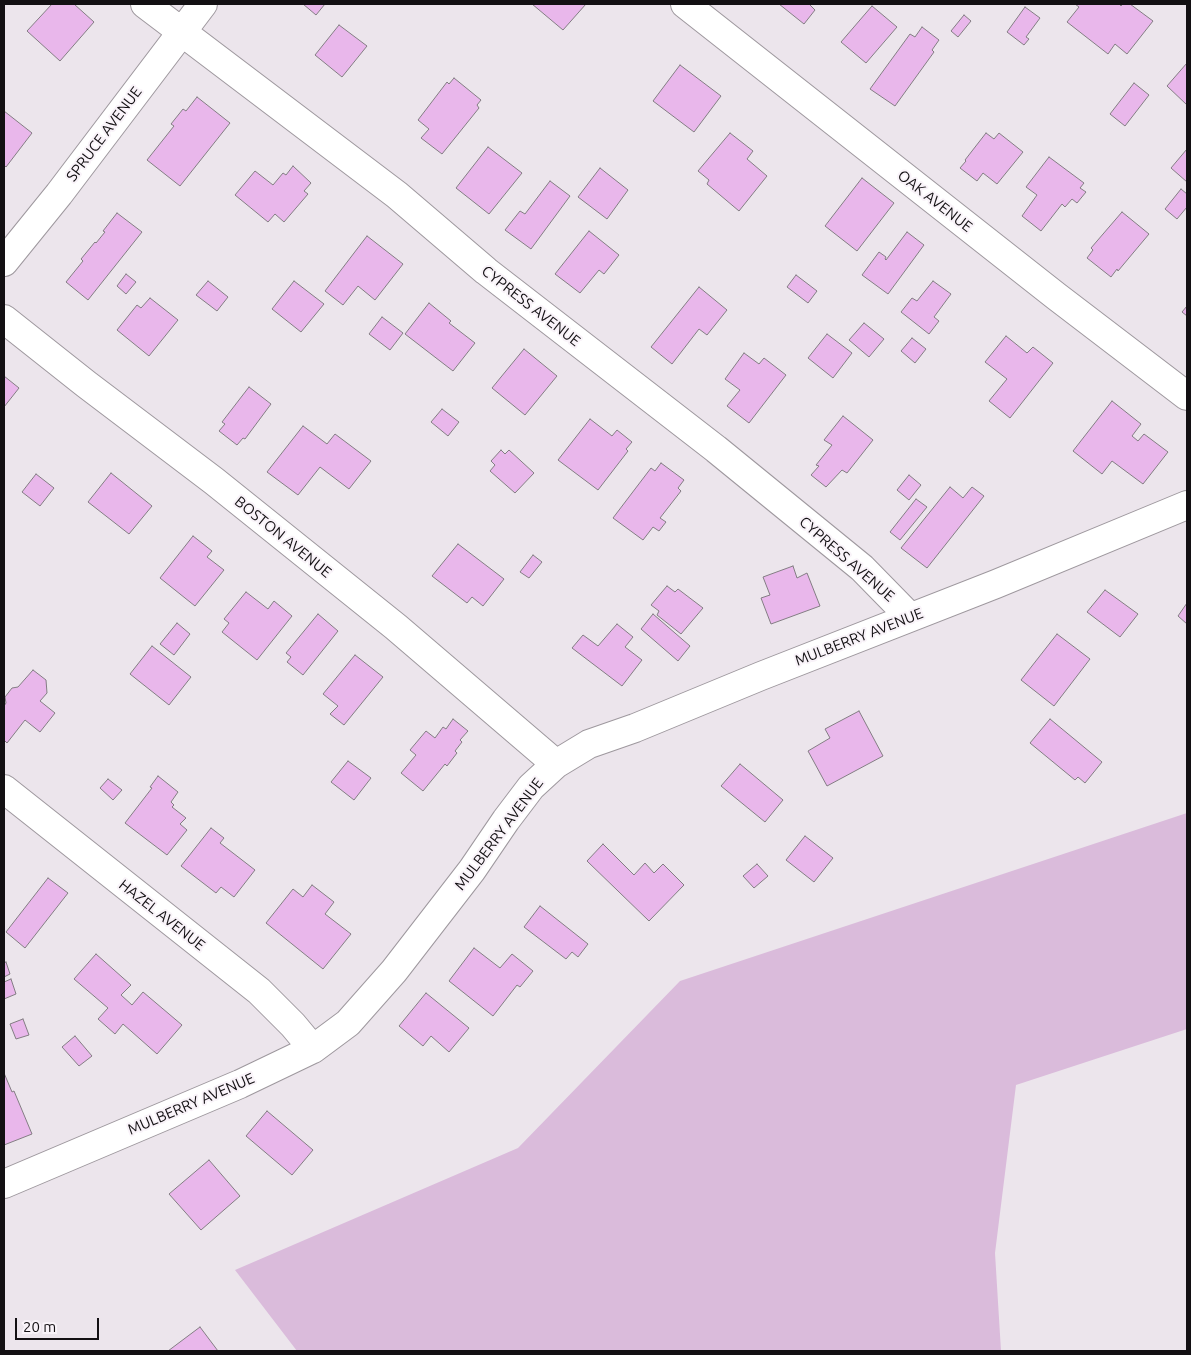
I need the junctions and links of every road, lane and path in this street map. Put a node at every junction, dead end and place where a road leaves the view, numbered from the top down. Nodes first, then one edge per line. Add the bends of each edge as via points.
1 (145, 4) edge
2 (203, 4) edge
3 (685, 4) edge
4 (181, 31) junction
5 (4, 262) edge
6 (4, 318) edge
7 (1187, 396) edge
8 (1187, 505) edge
9 (910, 617) junction
10 (556, 764) junction
11 (4, 789) edge
12 (313, 1049) junction
13 (4, 1184) edge

1 - 4 street, CYPRESS AVENUE
2 - 4 street, SPRUCE AVENUE
3 - 7 street, OAK AVENUE
4 - 5 street, SPRUCE AVENUE
4 - 9 street, CYPRESS AVENUE via 397,195 486,271 716,449 862,568
6 - 10 street, BOSTON AVENUE via 396,627
8 - 9 street, MULBERRY AVENUE
9 - 10 street, MULBERRY AVENUE via 589,744
10 - 12 street, MULBERRY AVENUE via 531,787 394,971 348,1023
11 - 12 street, HAZEL AVENUE via 259,991
12 - 13 street, MULBERRY AVENUE via 240,1084

